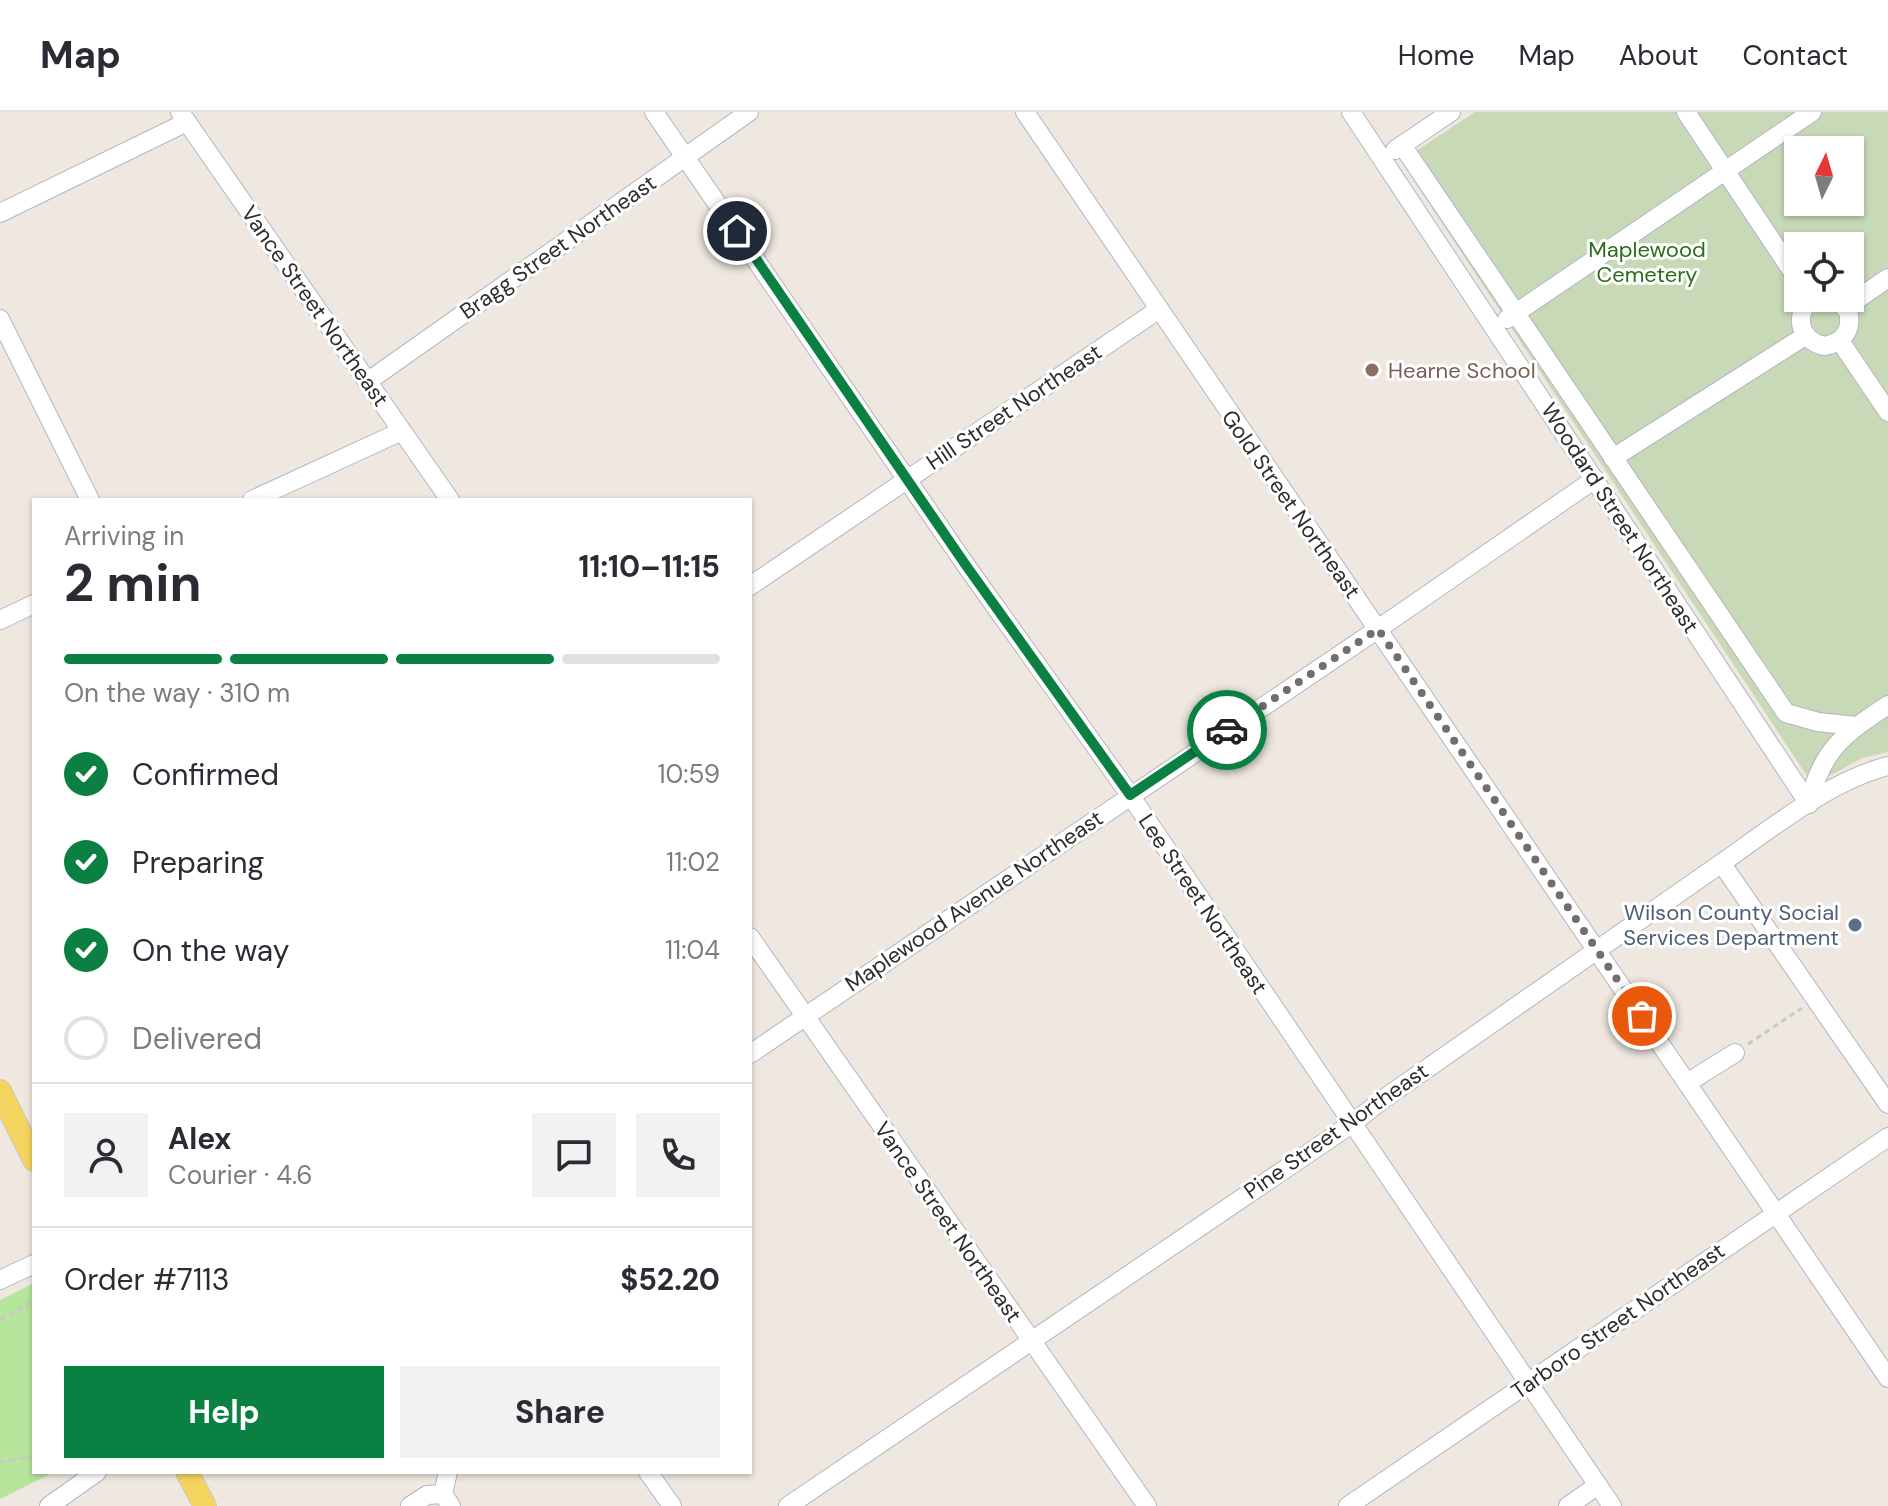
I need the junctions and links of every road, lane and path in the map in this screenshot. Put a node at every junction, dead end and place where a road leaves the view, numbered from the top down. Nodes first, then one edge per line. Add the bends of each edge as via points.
1 (654, 112) edge
2 (749, 112) edge
3 (1025, 112) edge
4 (1351, 112) edge
5 (1451, 112) edge
6 (1686, 112) edge
7 (1812, 112) edge
8 (184, 117) edge
9 (1402, 145) junction
10 (685, 157) junction
11 (1382, 158) junction
12 (1725, 171) junction
13 (0, 213) edge
14 (1784, 259) edge
15 (1888, 278) edge
16 (1864, 290) edge
17 (1158, 310) junction
18 (1803, 312) edge
19 (1844, 312) edge
20 (1515, 313) junction
21 (0, 319) edge
22 (1495, 327) junction
23 (1805, 336) junction
24 (1840, 341) junction
25 (367, 382) junction
26 (1888, 412) edge
27 (402, 431) junction
28 (1613, 458) junction
29 (908, 479) junction
30 (1595, 479) junction
31 (89, 498) edge
32 (256, 498) edge
33 (449, 498) edge
34 (752, 585) edge
35 (32, 605) edge
36 (0, 620) edge
37 (1378, 629) junction
38 (1888, 705) edge
39 (1856, 726) junction
40 (1888, 766) edge
41 (1130, 795) junction
42 (1809, 804) junction
43 (1722, 864) junction
44 (752, 940) edge
45 (1596, 949) junction
46 (1815, 998) junction
47 (804, 1016) junction
48 (752, 1053) edge
49 (1735, 1053) joint
50 (1687, 1083) junction
51 (0, 1091) edge
52 (1888, 1104) edge
53 (1353, 1123) junction
54 (1888, 1137) edge
55 (32, 1156) edge
56 (1775, 1212) junction
57 (32, 1265) edge
58 (0, 1280) edge
59 (32, 1302) edge
60 (0, 1320) edge
61 (1032, 1341) junction
62 (1888, 1378) edge
63 (1530, 1384) junction
64 (32, 1457) edge
65 (0, 1462) edge
66 (94, 1474) edge
67 (188, 1474) edge
68 (448, 1474) edge
69 (649, 1474) edge
70 (1598, 1485) junction
71 (447, 1500) edge
72 (49, 1506) edge
73 (205, 1506) edge
74 (410, 1506) edge
75 (672, 1506) edge
76 (788, 1506) edge
77 (1147, 1506) edge
78 (1348, 1506) edge
79 (1568, 1506) edge
80 (1612, 1506) edge

1 - 10 street, Lee Street Northeast
2 - 10 street, Bragg Street Northeast
3 - 17 street, Gold Street Northeast
4 - 11 street, Woodard Street Northeast
5 - 9 street
6 - 12 street
7 - 12 street
8 - 13 street
8 - 25 street, Vance Street Northeast
9 - 11 street
9 - 20 street
10 - 25 street, Bragg Street Northeast
10 - 29 street, Lee Street Northeast
11 - 22 street, Woodard Street Northeast
12 - 14 street
12 - 20 street
15 - 16 street
17 - 29 street, Hill Street Northeast
17 - 37 street, Gold Street Northeast
18 - 23 street
19 - 24 street via 1850,326
20 - 22 street
20 - 28 street
21 - 31 street
22 - 30 street, Woodard Street Northeast
23 - 24 street via 1824,346
23 - 28 street
24 - 26 street
25 - 27 street, Vance Street Northeast
27 - 32 street
27 - 33 street, Vance Street Northeast
28 - 39 street via 1786,713
29 - 34 street, Hill Street Northeast
29 - 41 street, Lee Street Northeast
30 - 37 street, Maplewood Avenue Northeast
30 - 42 street, Woodard Street Northeast
35 - 36 street
37 - 41 street, Maplewood Avenue Northeast
37 - 45 street, Gold Street Northeast
38 - 39 street
39 - 42 street via 1829,753
40 - 42 street, Pine Street Northeast via 1855,777
41 - 47 street, Maplewood Avenue Northeast
41 - 53 street, Lee Street Northeast
42 - 43 street, Pine Street Northeast
43 - 45 street, Pine Street Northeast
43 - 46 street
44 - 47 street, Vance Street Northeast
45 - 50 street, Gold Street Northeast
45 - 53 street, Pine Street Northeast
46 - 49 path
46 - 52 street
47 - 48 street, Maplewood Avenue Northeast
47 - 61 street, Vance Street Northeast
49 - 50 street
50 - 56 street, Gold Street Northeast
51 - 55 main road
53 - 61 street, Pine Street Northeast
53 - 63 street, Lee Street Northeast
54 - 56 street, Tarboro Street Northeast
56 - 62 street, Gold Street Northeast
56 - 63 street, Tarboro Street Northeast
57 - 58 street
59 - 60 path
61 - 76 street, Pine Street Northeast
61 - 77 street, Vance Street Northeast
63 - 70 street, Lee Street Northeast
63 - 78 street, Tarboro Street Northeast
64 - 65 path
66 - 72 street
67 - 73 main road
68 - 71 street
69 - 75 street
70 - 79 street
70 - 80 street, Lee Street Northeast
71 - 74 street via 427,1495

